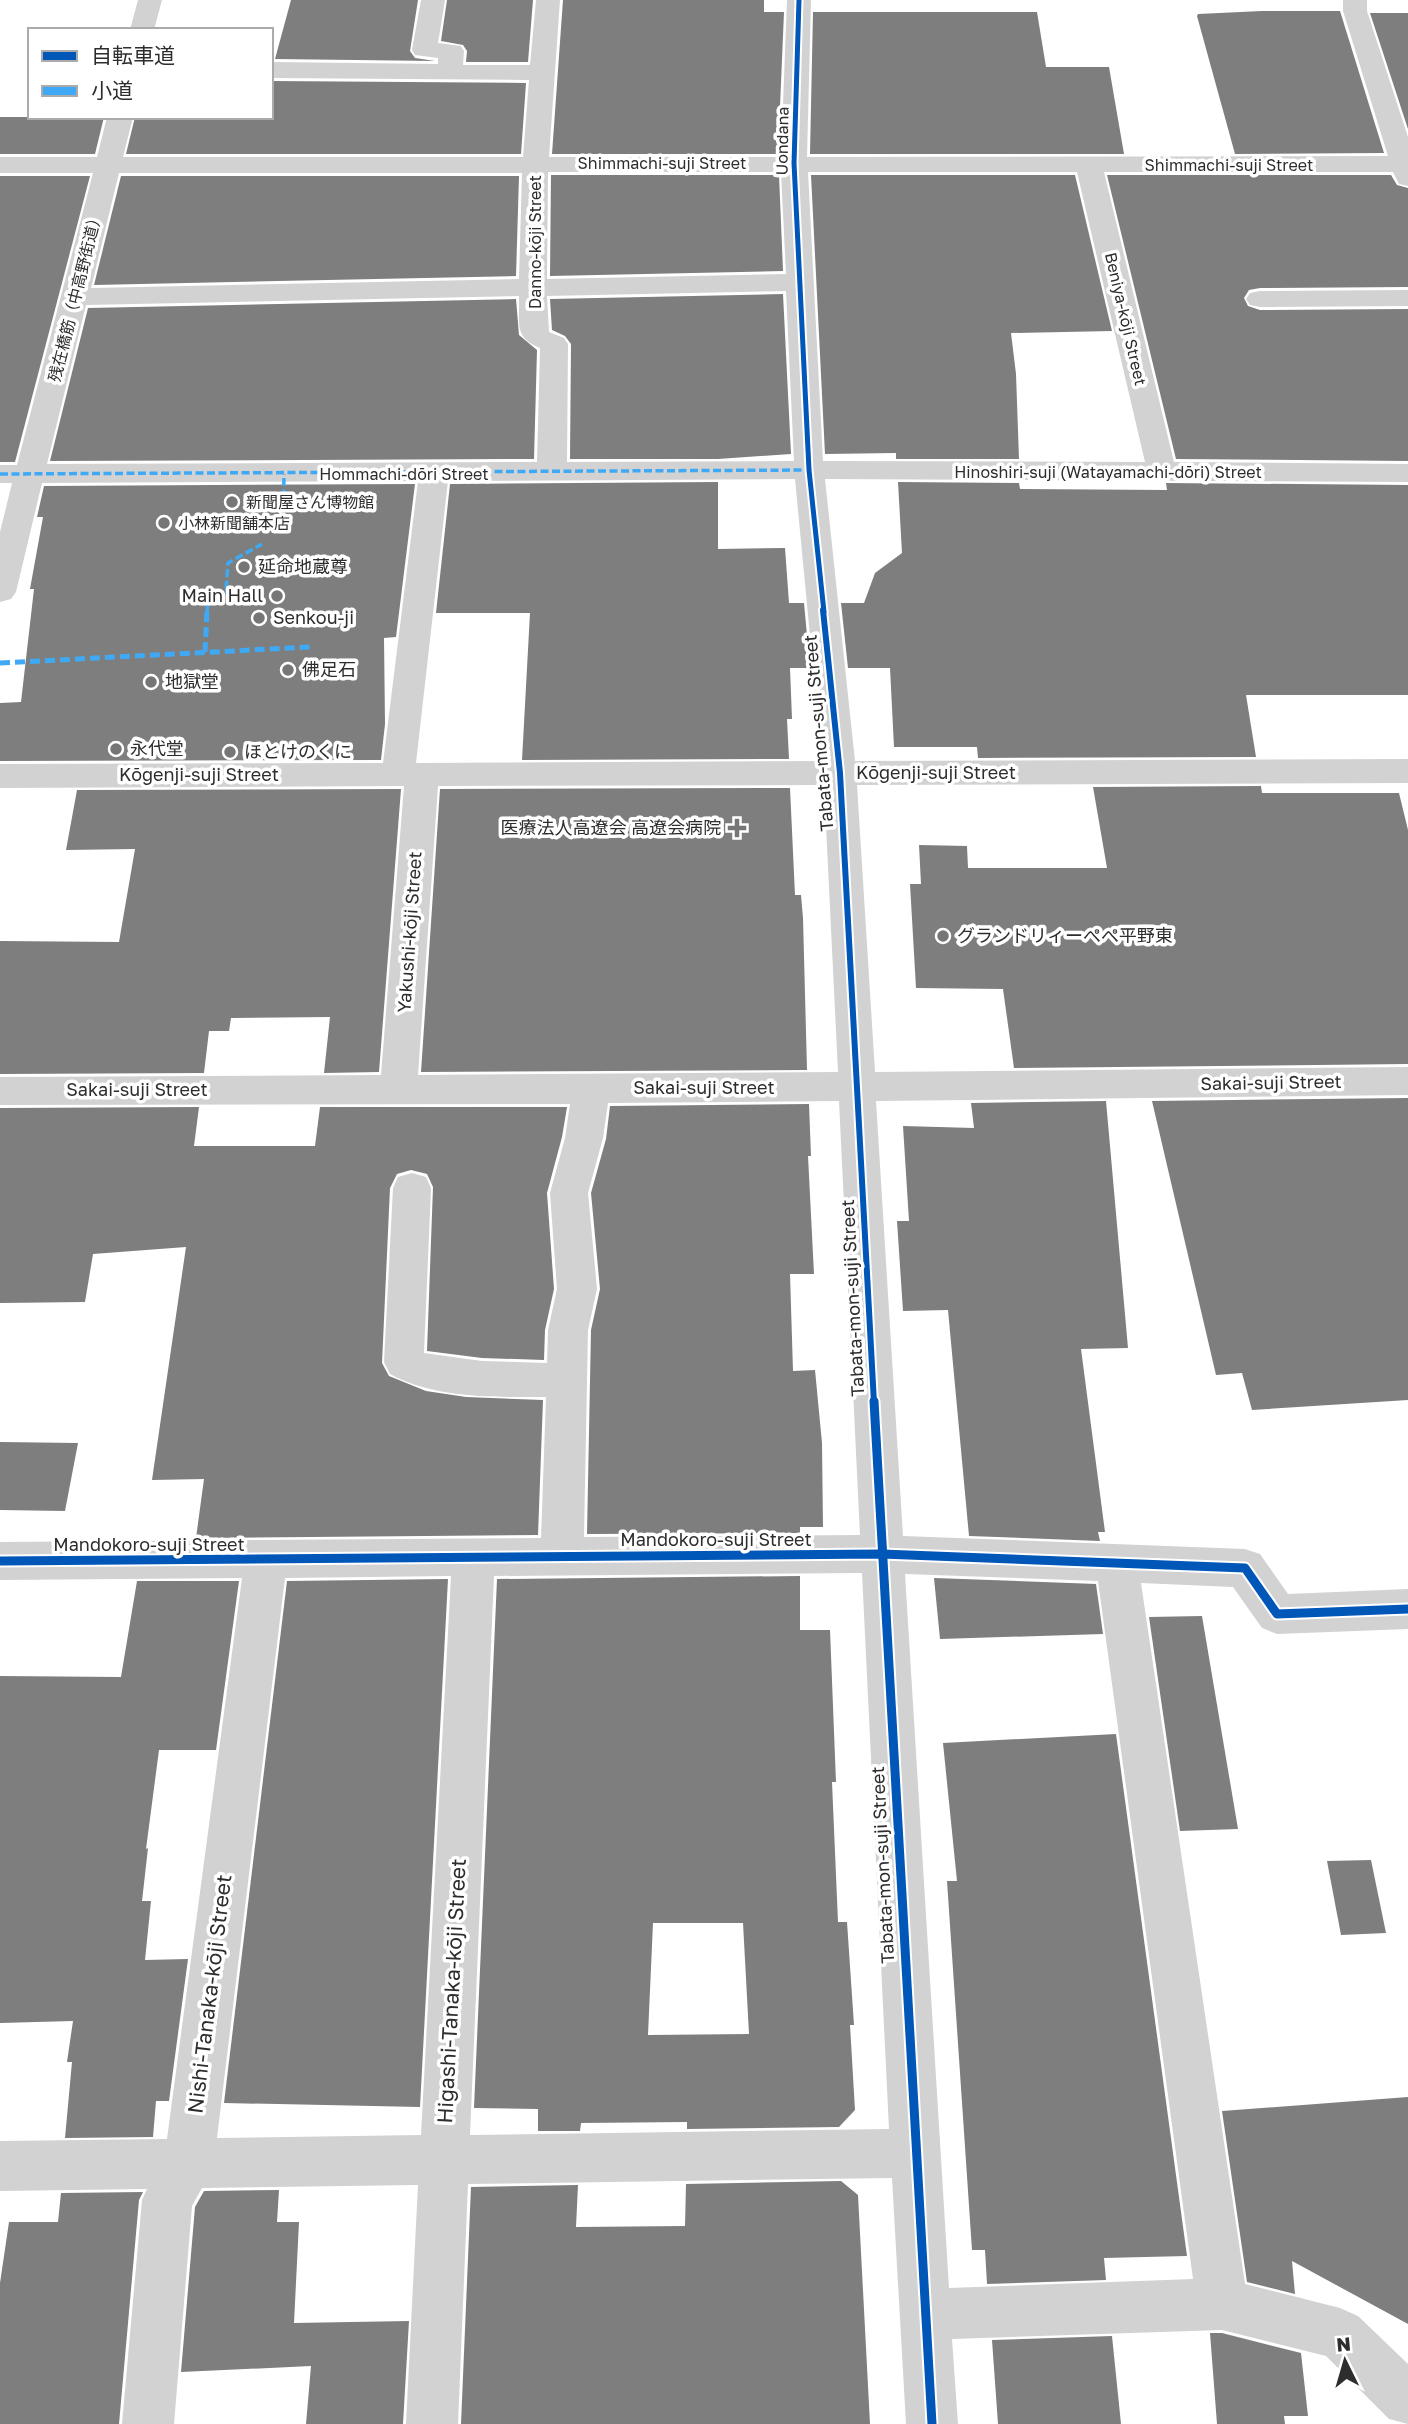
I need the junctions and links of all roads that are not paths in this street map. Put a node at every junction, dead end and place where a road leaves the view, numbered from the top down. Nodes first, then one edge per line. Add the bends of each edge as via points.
1 (150, 0) edge
2 (433, 0) edge
3 (548, 0) edge
4 (799, 0) edge
5 (1355, 0) edge
6 (143, 28) edge
7 (273, 70) edge
8 (542, 72) junction
9 (448, 81) junction
10 (120, 119) edge
11 (535, 163) junction
12 (794, 163) junction
13 (0, 164) edge
14 (108, 165) junction
15 (1090, 166) junction
16 (1406, 168) edge
17 (800, 282) junction
18 (534, 287) junction
19 (75, 297) junction
20 (1408, 298) edge
21 (1260, 299) dead end
22 (809, 470) junction
23 (552, 473) junction
24 (1162, 473) junction
25 (1408, 473) edge
26 (15, 474) edge
27 (434, 474) junction
28 (0, 592) edge
29 (1408, 771) edge
30 (841, 773) junction
31 (410, 775) junction
32 (0, 776) edge
33 (1408, 1081) edge
34 (858, 1087) junction
35 (398, 1089) junction
36 (591, 1089) junction
37 (0, 1091) edge
38 (412, 1188) dead end
39 (568, 1380) junction
40 (882, 1554) junction
41 (562, 1557) junction
42 (472, 1559) junction
43 (266, 1560) junction
44 (0, 1562) edge
45 (1117, 1564) junction
46 (1408, 1609) edge
47 (915, 2152) junction
48 (445, 2159) junction
49 (189, 2162) junction
50 (0, 2166) edge
51 (1222, 2304) junction
52 (926, 2314) junction
53 (1408, 2400) edge
54 (148, 2424) edge
55 (432, 2424) edge
56 (932, 2424) edge

1 - 6 street
2 - 9 street via 424,50 452,51
3 - 8 street, Danno-kōji Street
4 - 12 street, Uondana
5 - 16 street
7 - 9 street
8 - 9 street
8 - 11 street, Danno-kōji Street
10 - 14 street, 残在橋筋（中高野街道）
11 - 12 street, Shimmachi-suji Street
11 - 14 street, Shimmachi-suji Street
11 - 18 street, Danno-kōji Street
12 - 15 street, Shimmachi-suji Street
12 - 17 street, Uondana
13 - 14 street, Shimmachi-suji Street
14 - 19 street, 残在橋筋（中高野街道）
15 - 16 street, Shimmachi-suji Street
15 - 24 street, Beniya-kōji Street
17 - 18 street
17 - 22 street, Tabata-mon-suji Street
18 - 19 street
18 - 23 street, Danno-kōji Street via 535,336 554,344
19 - 26 street, 残在橋筋（中高野街道）
20 - 21 street
22 - 23 street, Hommachi-dōri Street
22 - 24 street, Hinoshiri-suji (Watayamachi-dōri) Street
22 - 30 street, Tabata-mon-suji Street
23 - 27 street, Hommachi-dōri Street
24 - 25 street, Hinoshiri-suji (Watayamachi-dōri) Street
26 - 27 street, Hommachi-dōri Street
26 - 28 street, 残在橋筋（中高野街道）
27 - 31 street, Yakushi-kōji Street via 412,673 406,691
29 - 30 street, Kōgenji-suji Street
30 - 31 street, Kōgenji-suji Street
30 - 34 street, Tabata-mon-suji Street
31 - 32 street, Kōgenji-suji Street
31 - 35 street, Yakushi-kōji Street
33 - 34 street, Sakai-suji Street
34 - 36 street, Sakai-suji Street
34 - 40 street, Tabata-mon-suji Street
35 - 36 street, Sakai-suji Street
35 - 37 street, Sakai-suji Street
36 - 39 street via 569,1193 577,1289 568,1330
38 - 39 street via 404,1362 418,1369 480,1379
39 - 41 street
40 - 41 street, Mandokoro-suji Street
40 - 45 street, Mandokoro-suji Street
40 - 47 street, Tabata-mon-suji Street
41 - 42 street, Mandokoro-suji Street
42 - 43 street, Mandokoro-suji Street
42 - 48 street, Higashi-Tanaka-kōji Street
43 - 44 street, Mandokoro-suji Street
43 - 49 street, Nishi-Tanaka-kōji Street
45 - 46 street, Mandokoro-suji Street via 1245,1568 1277,1614
45 - 51 street
47 - 48 street
47 - 52 street, Tabata-mon-suji Street
48 - 49 street
48 - 55 street, Higashi-Tanaka-kōji Street
49 - 50 street
49 - 54 street, Nishi-Tanaka-kōji Street via 167,2200
51 - 52 street
51 - 53 street via 1340,2334
52 - 56 street, Tabata-mon-suji Street

